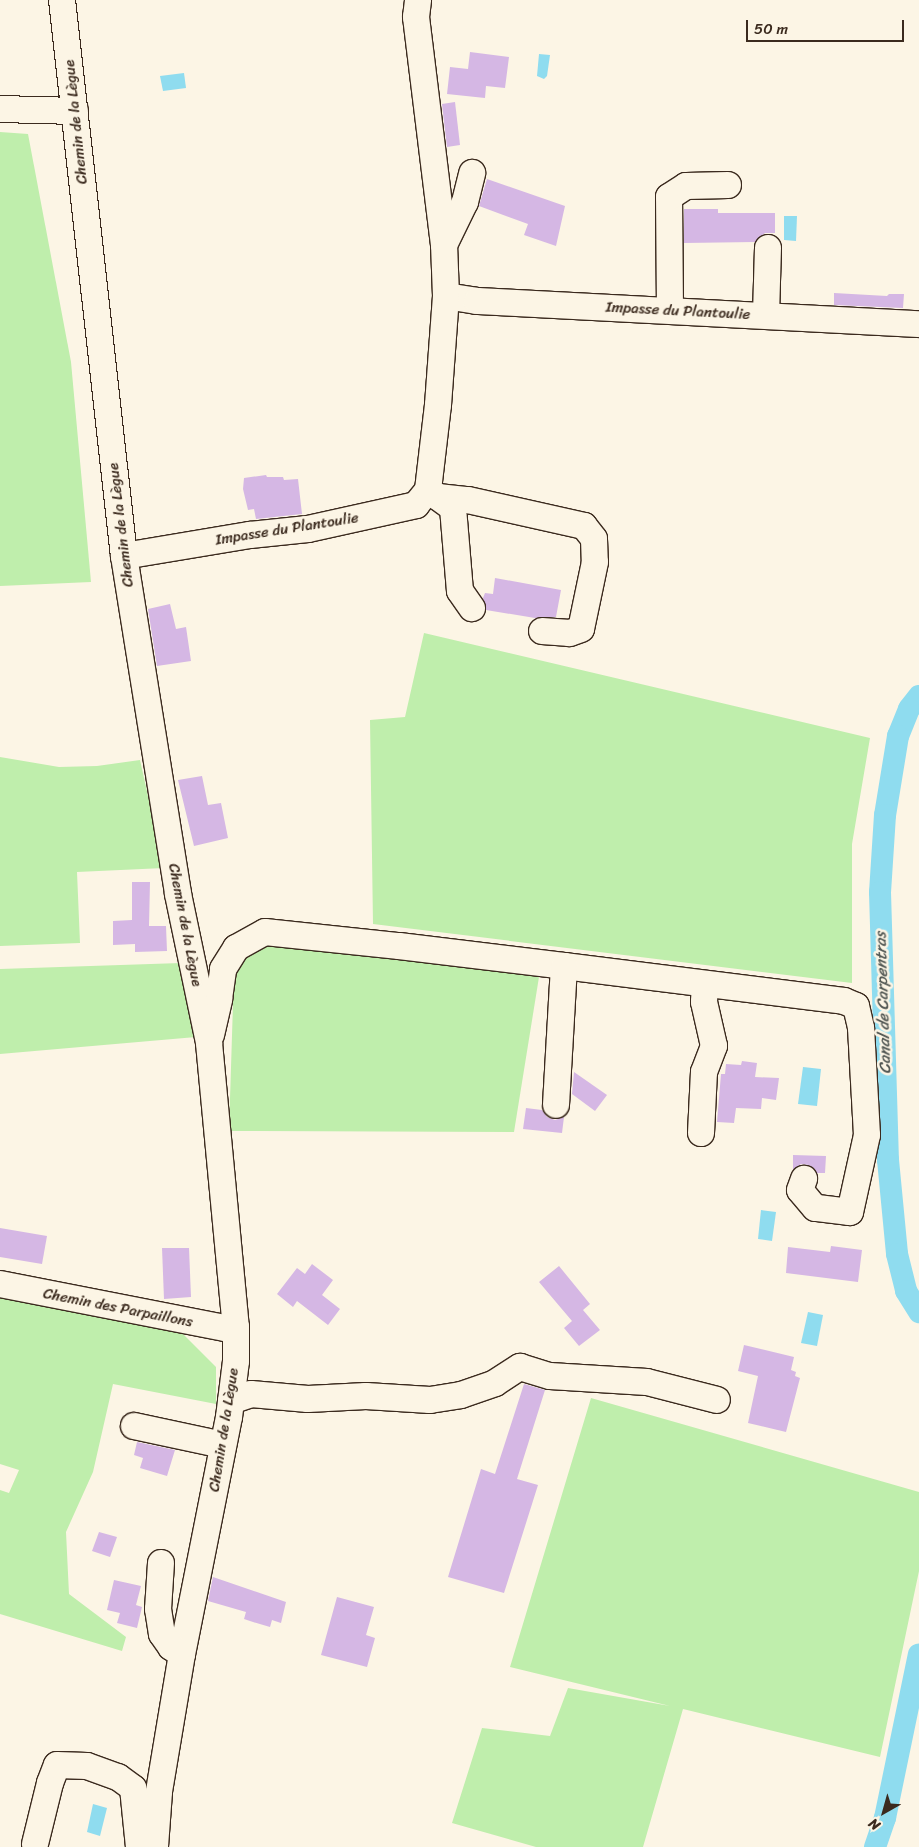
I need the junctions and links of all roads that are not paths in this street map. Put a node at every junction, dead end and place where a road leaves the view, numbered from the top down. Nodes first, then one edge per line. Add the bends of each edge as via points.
1 (62, 0) edge
2 (418, 0) edge
3 (0, 109) edge
4 (75, 111) junction
5 (472, 173) dead end
6 (728, 185) dead end
7 (444, 245) junction
8 (768, 248) dead end
9 (446, 296) junction
10 (670, 310) junction
11 (766, 315) junction
12 (915, 323) edge
13 (433, 493) junction
14 (124, 556) junction
15 (472, 608) dead end
16 (542, 631) dead end
17 (564, 966) junction
18 (705, 984) junction
19 (209, 1043) junction
20 (556, 1105) dead end
21 (701, 1133) dead end
22 (804, 1180) dead end
23 (0, 1284) edge
24 (236, 1327) junction
25 (717, 1400) dead end
26 (231, 1401) junction
27 (134, 1426) dead end
28 (223, 1445) junction
29 (161, 1563) dead end
30 (182, 1654) junction
31 (35, 1844) dead end
32 (139, 1847) edge
33 (154, 1847) edge

1 - 4 street, Chemin de la Lègue
2 - 7 street via 416,17
3 - 4 street
4 - 14 street, Chemin de la Lègue
5 - 7 street via 465,202
6 - 10 street via 686,186 670,197
7 - 9 street
8 - 11 street
9 - 10 street, Impasse du Plantoulie via 476,301
9 - 13 street
10 - 11 street, Impasse du Plantoulie
11 - 12 street, Impasse du Plantoulie
13 - 14 street, Impasse du Plantoulie via 416,505 308,529
13 - 15 street via 453,508 460,591
13 - 16 street via 584,526 594,539 595,562 581,629 570,633
14 - 19 street, Chemin de la Lègue via 178,894
17 - 18 street
17 - 19 street via 265,932 236,948 223,969
17 - 20 street
18 - 21 street via 704,1002 714,1046 704,1072
18 - 22 street via 844,1001 856,1006 861,1028 867,1135 850,1212 815,1208 800,1190
19 - 24 street, Chemin de la Lègue
23 - 24 street, Chemin des Parpaillons via 226,1328
24 - 26 street, Chemin de la Lègue
25 - 26 street via 646,1382 550,1376 520,1368 496,1383 461,1395 430,1400 366,1396 308,1399 251,1394
26 - 28 street, Chemin de la Lègue
27 - 28 street
28 - 30 street, Chemin de la Lègue
29 - 30 street via 158,1608 162,1634 171,1647
30 - 33 street, Chemin de la Lègue via 159,1792
31 - 32 street via 57,1765 87,1766 118,1777 133,1788

